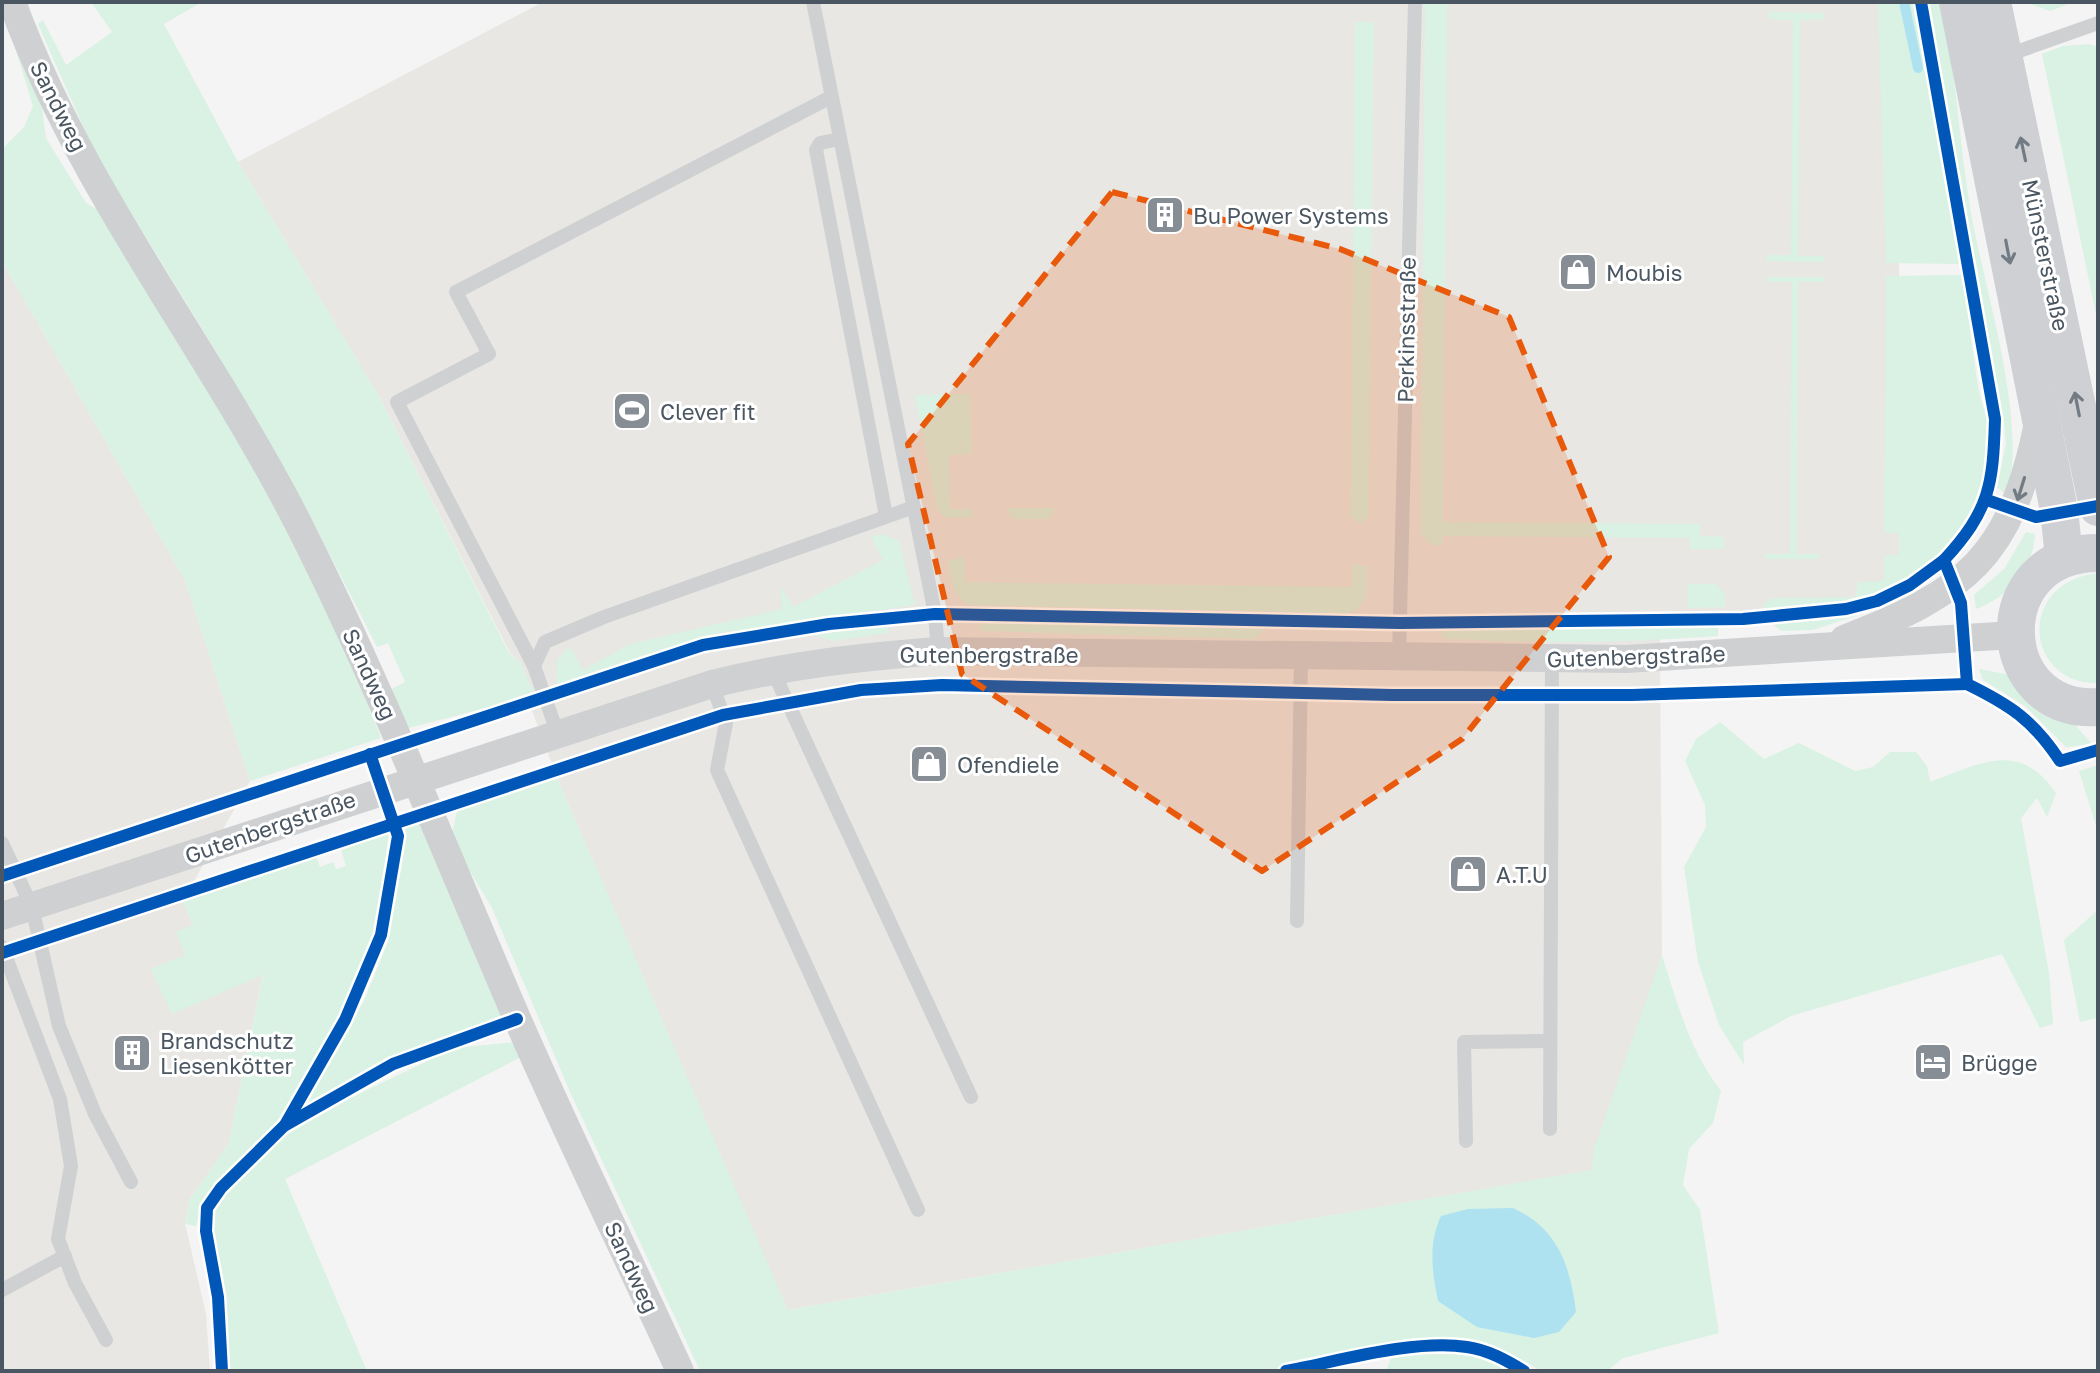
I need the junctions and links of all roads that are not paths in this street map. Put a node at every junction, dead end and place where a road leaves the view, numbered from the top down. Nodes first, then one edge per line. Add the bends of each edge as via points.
1 (12, 2) edge
2 (813, 2) edge
3 (1415, 2) edge
4 (1958, 2) edge
5 (1992, 2) edge
6 (2098, 23) edge
7 (1987, 61) junction
8 (831, 97) junction
9 (840, 139) junction
10 (2040, 413) junction
11 (914, 507) junction
12 (2098, 507) edge
13 (886, 516) junction
14 (2081, 555) edge
15 (2014, 635) junction
16 (1821, 648) junction
17 (938, 651) junction
18 (1301, 657) junction
19 (1399, 658) junction
20 (1552, 659) junction
21 (534, 666) junction
22 (772, 669) junction
23 (712, 684) junction
24 (2094, 715) edge
25 (557, 732) junction
26 (416, 778) junction
27 (2, 843) edge
28 (32, 907) junction
29 (2, 916) edge
30 (1297, 921) dead end
31 (2, 947) edge
32 (1550, 1041) junction
33 (971, 1097) dead end
34 (1550, 1129) dead end
35 (1466, 1141) dead end
36 (131, 1182) dead end
37 (918, 1210) dead end
38 (65, 1256) junction
39 (2, 1290) edge
40 (106, 1340) dead end
41 (680, 1371) edge

1 - 26 street, Sandweg via 113,214 297,521
2 - 8 lane
3 - 19 lane, Perkinsstraße
4 - 7 main road, Münsterstraße
5 - 7 main road, Münsterstraße
6 - 7 lane
7 -> 10 main road, Münsterstraße
12 -> 7 main road, Münsterstraße
8 - 9 lane
8 - 21 lane via 456,292 489,354 397,402
9 - 11 lane
9 - 13 lane via 820,143 816,150
10 - 14 main road, Münsterstraße via 2059,510
10 -> 16 street, Münsterstraße via 2015,509 1990,552 1954,585 1891,621
11 - 13 lane
11 - 17 lane
13 - 21 lane via 577,627 545,642
14 - 15 main road, Münsterstraße via 2043,570 2026,588
15 - 16 street, Gutenbergstraße
15 - 24 main road via 2030,677 2046,693
16 - 20 street, Gutenbergstraße
17 - 18 street, Gutenbergstraße
17 - 22 street, Gutenbergstraße
18 - 19 street, Gutenbergstraße
18 - 30 lane
19 - 20 street, Gutenbergstraße
20 - 32 lane
21 - 25 lane
22 - 23 street, Gutenbergstraße
22 - 33 lane
23 - 25 street, Gutenbergstraße
23 - 37 lane via 726,723 717,770
25 - 26 street, Gutenbergstraße
26 - 28 street, Gutenbergstraße
26 - 41 street, Sandweg via 517,1019
27 - 28 lane
28 - 29 street, Gutenbergstraße
28 - 36 lane via 59,1026 95,1114
31 - 38 lane via 60,1099 71,1166 58,1239
32 - 34 lane
32 - 35 lane via 1464,1042
38 - 39 lane
38 - 40 lane

